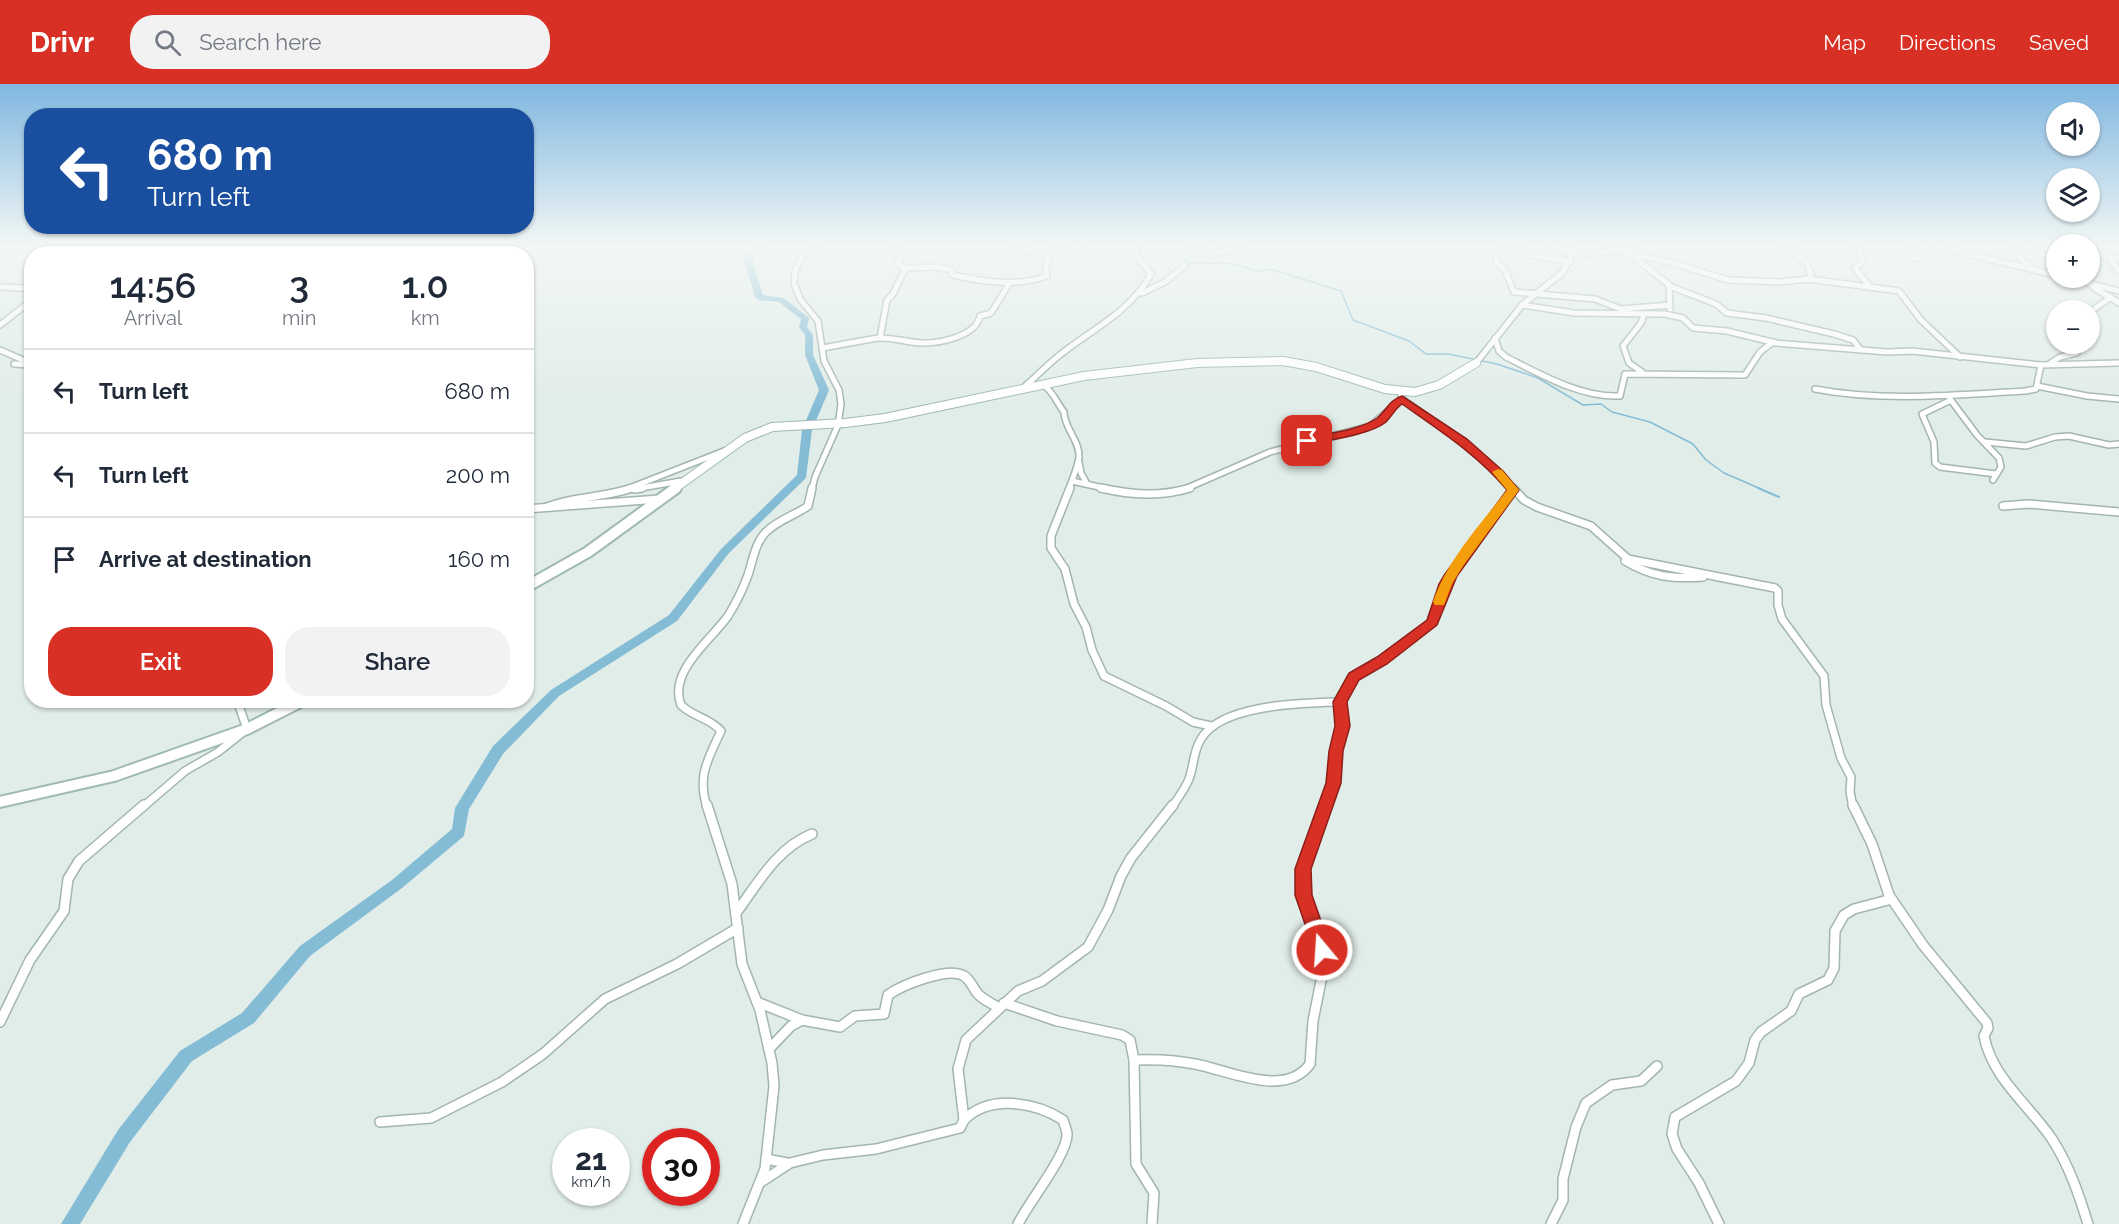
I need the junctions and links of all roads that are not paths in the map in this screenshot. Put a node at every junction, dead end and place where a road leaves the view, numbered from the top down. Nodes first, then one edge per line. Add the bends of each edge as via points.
1 (801, 300) edge
2 (887, 300) edge
3 (999, 300) edge
4 (1133, 300) edge
5 (1528, 300) edge
6 (1599, 300) edge
7 (1670, 300) edge
8 (1707, 300) edge
9 (1907, 300) edge
10 (1522, 305) junction
11 (1670, 305) junction
12 (24, 306) edge
13 (1644, 315) junction
14 (1669, 315) junction
15 (0, 325) edge
16 (880, 338) junction
17 (1495, 338) junction
18 (1774, 342) junction
19 (822, 348) junction
20 (0, 350) edge
21 (1861, 350) junction
22 (2073, 354) edge
23 (1960, 357) junction
24 (24, 360) edge
25 (1476, 363) joint
26 (2119, 363) edge
27 (14, 364) dead end
28 (24, 364) edge
29 (1629, 364) junction
30 (2049, 364) junction
31 (2041, 365) junction
32 (1624, 374) junction
33 (1647, 374) junction
34 (1042, 385) junction
35 (2037, 387) junction
36 (1815, 389) dead end
37 (1022, 390) junction
38 (1404, 396) junction
39 (1949, 399) junction
40 (2119, 399) edge
41 (838, 425) junction
42 (1985, 441) junction
43 (2119, 444) edge
44 (729, 450) junction
45 (1079, 456) junction
46 (1072, 481) junction
47 (683, 483) junction
48 (1087, 484) junction
49 (1513, 490) junction
50 (618, 493) junction
51 (662, 499) junction
52 (2003, 506) dead end
53 (547, 507) junction
54 (534, 508) edge
55 (2119, 512) edge
56 (534, 582) edge
57 (1340, 702) junction
58 (240, 708) edge
59 (288, 708) edge
60 (1211, 726) junction
61 (247, 729) junction
62 (0, 802) edge
63 (812, 834) dead end
64 (1889, 895) junction
65 (736, 913) junction
66 (738, 928) junction
67 (756, 1002) junction
68 (1001, 1006) junction
69 (802, 1020) junction
70 (0, 1022) edge
71 (769, 1049) junction
72 (1134, 1060) junction
73 (1658, 1066) dead end
74 (964, 1120) junction
75 (380, 1122) dead end
76 (766, 1159) junction
77 (790, 1163) junction
78 (759, 1183) junction
79 (743, 1224) edge
80 (1018, 1224) edge
81 (1152, 1224) edge
82 (1551, 1224) edge
83 (1719, 1224) edge
84 (2088, 1224) edge

1 - 19 street via 818,321
2 - 16 street
3 - 16 street via 991,314 980,316 962,335 925,343
4 - 37 street via 1061,354
5 - 10 street
6 - 11 street via 1626,309
7 - 11 street
8 - 21 street via 1726,313 1834,334 1852,340
9 - 23 street
10 - 13 street via 1574,313
10 - 17 street
11 - 14 street
12 - 15 street
13 - 14 street
13 - 29 street via 1623,346
14 - 18 street via 1683,318 1693,328
16 - 19 street
17 - 25 street
17 - 32 street via 1499,351 1506,357 1599,395 1620,396
18 - 21 street
18 - 33 street via 1760,352 1743,376
19 - 41 street via 839,390
20 - 24 street
21 - 23 street
22 - 30 street
23 - 31 street
25 - 38 street via 1453,379
26 - 30 street
27 - 28 street
29 - 32 street
29 - 33 street
30 - 31 street
31 - 35 street
32 - 33 street
34 - 37 street
34 - 38 street via 1153,366 1284,361 1320,367
34 - 45 street via 1052,391 1064,412 1064,422
35 - 39 street
35 - 40 street
36 - 39 street via 1853,396
37 - 41 street
38 - 48 street via 1383,419 1370,426 1270,452 1193,488 1145,495
38 - 49 street via 1499,473
39 - 42 street
39 - 42 street via 1922,414 1936,443 1935,463 1995,477 2001,467 1999,458
41 - 44 street via 766,427
41 - 65 street via 815,477 808,506 763,534 728,615 690,662 679,686 681,705 709,719 721,731 704,768 702,791 732,884
42 - 43 street via 2026,446 2055,436 2069,436
44 - 47 street
44 - 50 street
45 - 46 street
45 - 48 street
46 - 48 street
46 - 60 street via 1051,536 1051,548 1065,570 1074,604 1104,676 1193,722
47 - 50 street via 669,482
47 - 51 street
49 - 57 street via 1452,574 1432,622 1382,661 1354,676
49 - 64 street via 1537,507 1591,526 1632,561 1764,585 1778,591 1782,619 1824,676 1826,705 1841,758 1851,777 1851,799
50 - 53 street via 568,498
51 - 53 street
51 - 56 street via 588,552
52 - 55 street via 2028,504
53 - 54 street
57 - 60 street via 1295,703 1228,717
57 - 72 street via 1342,726 1334,783 1303,869 1304,895 1321,943 1324,966 1307,1070 1297,1076 1258,1081 1183,1063
58 - 61 street
59 - 61 street
60 - 68 street via 1197,746 1189,779 1131,858 1088,947
61 - 62 street via 114,776
61 - 70 street via 185,771 79,861 68,879 64,911 30,960
63 - 65 street via 788,848
64 - 83 street via 1880,904 1844,915 1834,929 1834,973 1829,980 1799,994 1791,1011 1761,1032 1749,1063 1736,1081 1673,1122 1677,1149
64 - 84 street via 1923,945 1987,1023 1984,1036 1988,1051 2002,1076 2051,1138 2073,1180
65 - 66 street
66 - 67 street via 742,964
66 - 75 street via 677,964 605,999 543,1054 495,1086 431,1118
67 - 69 street
67 - 71 street
68 - 69 street via 979,995 966,977 950,972 892,991 880,1016 855,1016 840,1027
68 - 72 street via 1122,1035 1130,1040
68 - 74 street via 966,1040 958,1061
69 - 71 street
71 - 76 street via 774,1086
72 - 81 street via 1136,1164 1138,1175 1152,1186 1154,1193
73 - 82 street via 1641,1081 1612,1085 1586,1103 1563,1179 1563,1200
74 - 77 street via 960,1128 947,1132
74 - 80 street via 979,1107 1014,1104 1046,1110 1065,1124 1067,1141
76 - 77 street
76 - 78 street
77 - 78 street
78 - 79 street

